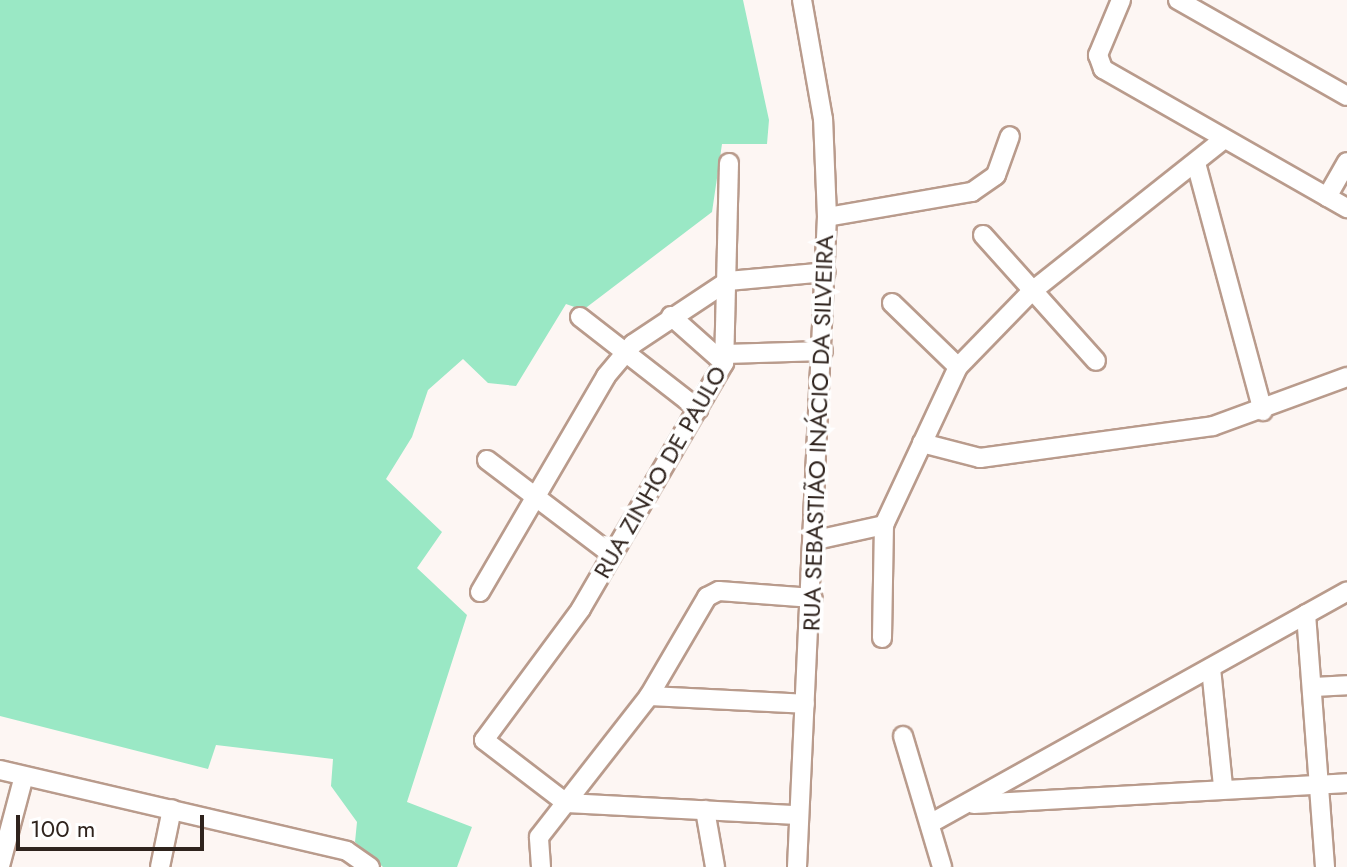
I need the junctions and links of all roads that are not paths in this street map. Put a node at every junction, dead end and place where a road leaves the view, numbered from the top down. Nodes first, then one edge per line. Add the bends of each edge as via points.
1 (802, 0) edge
2 (1121, 0) edge
3 (1178, 0) edge
4 (1347, 96) edge
5 (1010, 136) dead end
6 (1224, 139) junction
7 (1347, 162) edge
8 (729, 163) dead end
9 (1196, 163) junction
10 (1327, 197) junction
11 (1347, 208) edge
12 (827, 217) junction
13 (983, 235) dead end
14 (826, 272) junction
15 (728, 281) junction
16 (1031, 292) junction
17 (892, 303) dead end
18 (671, 316) junction
19 (580, 317) dead end
20 (823, 351) junction
21 (624, 352) junction
22 (725, 358) junction
23 (1096, 361) dead end
24 (958, 367) junction
25 (1347, 377) edge
26 (698, 409) junction
27 (1263, 411) junction
28 (922, 443) junction
29 (487, 460) dead end
30 (537, 495) junction
31 (884, 525) junction
32 (816, 540) junction
33 (612, 555) junction
34 (480, 592) dead end
35 (1347, 592) edge
36 (813, 598) junction
37 (1306, 614) junction
38 (882, 638) dead end
39 (1211, 668) junction
40 (1347, 685) edge
41 (1314, 687) junction
42 (649, 696) junction
43 (805, 704) junction
44 (903, 736) dead end
45 (0, 770) edge
46 (24, 776) junction
47 (1347, 783) edge
48 (1320, 784) junction
49 (1223, 787) junction
50 (566, 803) junction
51 (970, 804) junction
52 (172, 809) junction
53 (705, 810) junction
54 (798, 815) junction
55 (933, 822) junction
56 (0, 866) edge
57 (160, 867) edge
58 (370, 867) edge
59 (541, 867) edge
60 (715, 867) edge
61 (797, 867) edge
62 (942, 867) edge
63 (1325, 867) edge

1 - 12 street, RUA SEBASTIÃO INÁCIO DA SILVEIRA via 823,119
2 - 6 street via 1097,64
3 - 4 street
5 - 12 street via 996,175 972,192
6 - 9 street
6 - 10 street
7 - 10 street
8 - 15 street, RUA ZINHO DE PAULO
9 - 16 street
9 - 27 street
10 - 11 street
12 - 14 street, RUA SEBASTIÃO INÁCIO DA SILVEIRA
13 - 16 street
14 - 15 street
14 - 20 street, RUA SEBASTIÃO INÁCIO DA SILVEIRA
15 - 18 street
15 - 22 street, RUA ZINHO DE PAULO
16 - 23 street
16 - 24 street
17 - 24 street
18 - 21 street
18 - 22 street
19 - 21 street
20 - 22 street
20 - 32 street, RUA SEBASTIÃO INÁCIO DA SILVEIRA
21 - 26 street
21 - 30 street
22 - 26 street, RUA ZINHO DE PAULO
24 - 28 street
25 - 27 street
26 - 33 street, RUA ZINHO DE PAULO
27 - 28 street via 1213,426 980,458
28 - 31 street
29 - 30 street
30 - 33 street
30 - 34 street
31 - 32 street
31 - 38 street
32 - 36 street, RUA SEBASTIÃO INÁCIO DA SILVEIRA
33 - 50 street, RUA ZINHO DE PAULO via 581,609 486,734 484,745
35 - 37 street
36 - 42 street via 712,593
36 - 43 street, RUA SEBASTIÃO INÁCIO DA SILVEIRA
37 - 39 street
37 - 41 street
39 - 49 street
39 - 51 street
40 - 41 street
41 - 48 street
42 - 43 street
42 - 50 street
43 - 54 street, RUA SEBASTIÃO INÁCIO DA SILVEIRA
44 - 55 street
45 - 46 street
46 - 52 street
46 - 56 street
47 - 48 street
48 - 49 street
48 - 63 street
49 - 51 street
50 - 53 street
50 - 59 street via 539,837
51 - 55 street
52 - 57 street
52 - 58 street via 347,851
53 - 54 street
53 - 60 street
54 - 61 street, RUA SEBASTIÃO INÁCIO DA SILVEIRA
55 - 62 street

